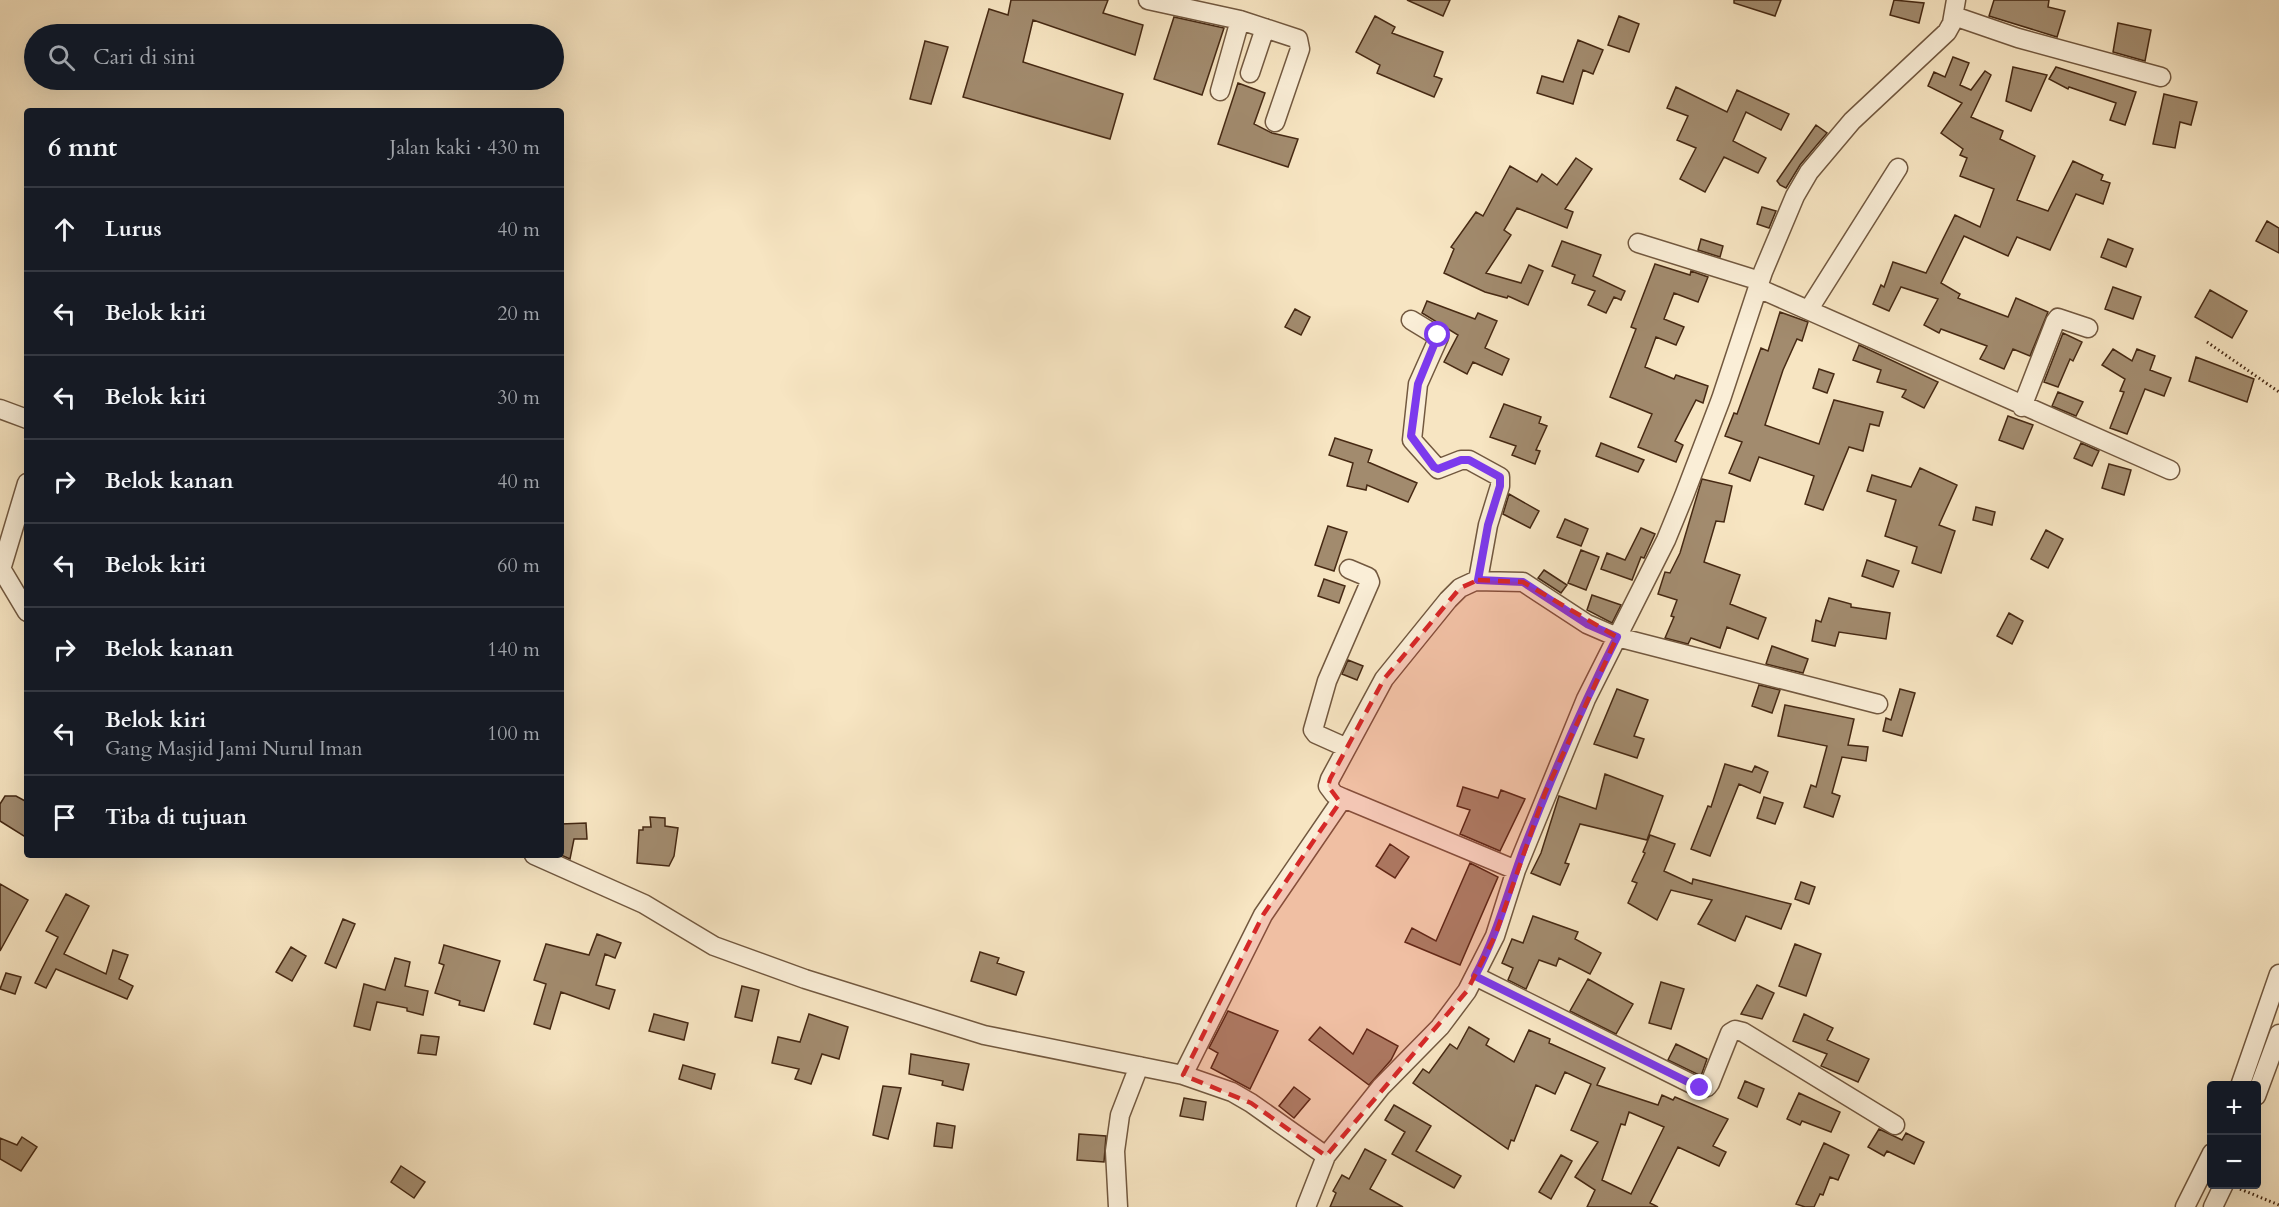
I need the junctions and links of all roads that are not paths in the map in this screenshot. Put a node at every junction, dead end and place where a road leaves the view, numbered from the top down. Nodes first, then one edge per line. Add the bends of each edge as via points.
1 (1155, 1) edge
2 (1189, 4) edge
3 (1218, 7) edge
4 (1955, 8) edge
5 (1240, 20) junction
6 (1265, 28) junction
7 (1250, 73) dead end
8 (2161, 77) dead end
9 (1220, 91) dead end
10 (1275, 122) dead end
11 (1898, 168) dead end
12 (1638, 243) dead end
13 (1759, 285) junction
14 (1809, 309) junction
15 (1411, 320) dead end
16 (2088, 328) dead end
17 (2022, 407) junction
18 (0, 409) edge
19 (24, 417) edge
20 (2170, 470) dead end
21 (24, 493) edge
22 (1350, 569) dead end
23 (1, 572) edge
24 (1478, 580) junction
25 (24, 607) edge
26 (1617, 637) junction
27 (1878, 704) dead end
28 (1346, 747) junction
29 (1343, 798) junction
30 (541, 858) edge
31 (1516, 870) junction
32 (2279, 974) edge
33 (1475, 976) junction
34 (2279, 1034) edge
35 (1139, 1066) junction
36 (1183, 1075) junction
37 (2242, 1081) edge
38 (2261, 1083) edge
39 (1895, 1125) dead end
40 (1326, 1156) junction
41 (2207, 1162) edge
42 (2222, 1189) edge
43 (1118, 1207) edge
44 (1306, 1207) edge
45 (2186, 1207) edge
46 (2213, 1207) edge

1 - 2 street
2 - 3 street
3 - 5 street
4 - 8 street via 2018,38
4 - 13 street via 1947,32 1879,94 1809,172 1777,234
5 - 6 street
5 - 9 street
6 - 7 street
6 - 10 street via 1294,36 1299,44
11 - 14 street
12 - 13 street
13 - 14 street
13 - 26 street via 1684,496
14 - 17 street
15 - 24 street via 1439,337 1418,384 1412,440 1434,467 1443,469 1469,460 1494,472 1501,481
16 - 17 street via 2058,318
17 - 20 street
18 - 19 street
21 - 23 street
22 - 28 street via 1368,576 1370,582 1328,681 1313,730
23 - 25 street
24 - 26 street via 1523,582 1587,624
24 - 28 street via 1460,588 1448,600 1384,679
26 - 27 street
26 - 31 street via 1586,699
28 - 29 street via 1328,786
29 - 31 street
29 - 36 street via 1263,915
30 - 35 street via 644,904 714,946 805,979 984,1035
31 - 33 street via 1495,936
32 - 37 street
33 - 39 street via 1700,1088 1707,1088 1710,1083 1730,1033 1743,1032
33 - 40 street via 1440,1027 1382,1087
34 - 38 street
35 - 36 street
35 - 43 street via 1120,1115 1115,1151
36 - 40 street via 1232,1092
40 - 44 street
41 - 45 street
42 - 46 street

